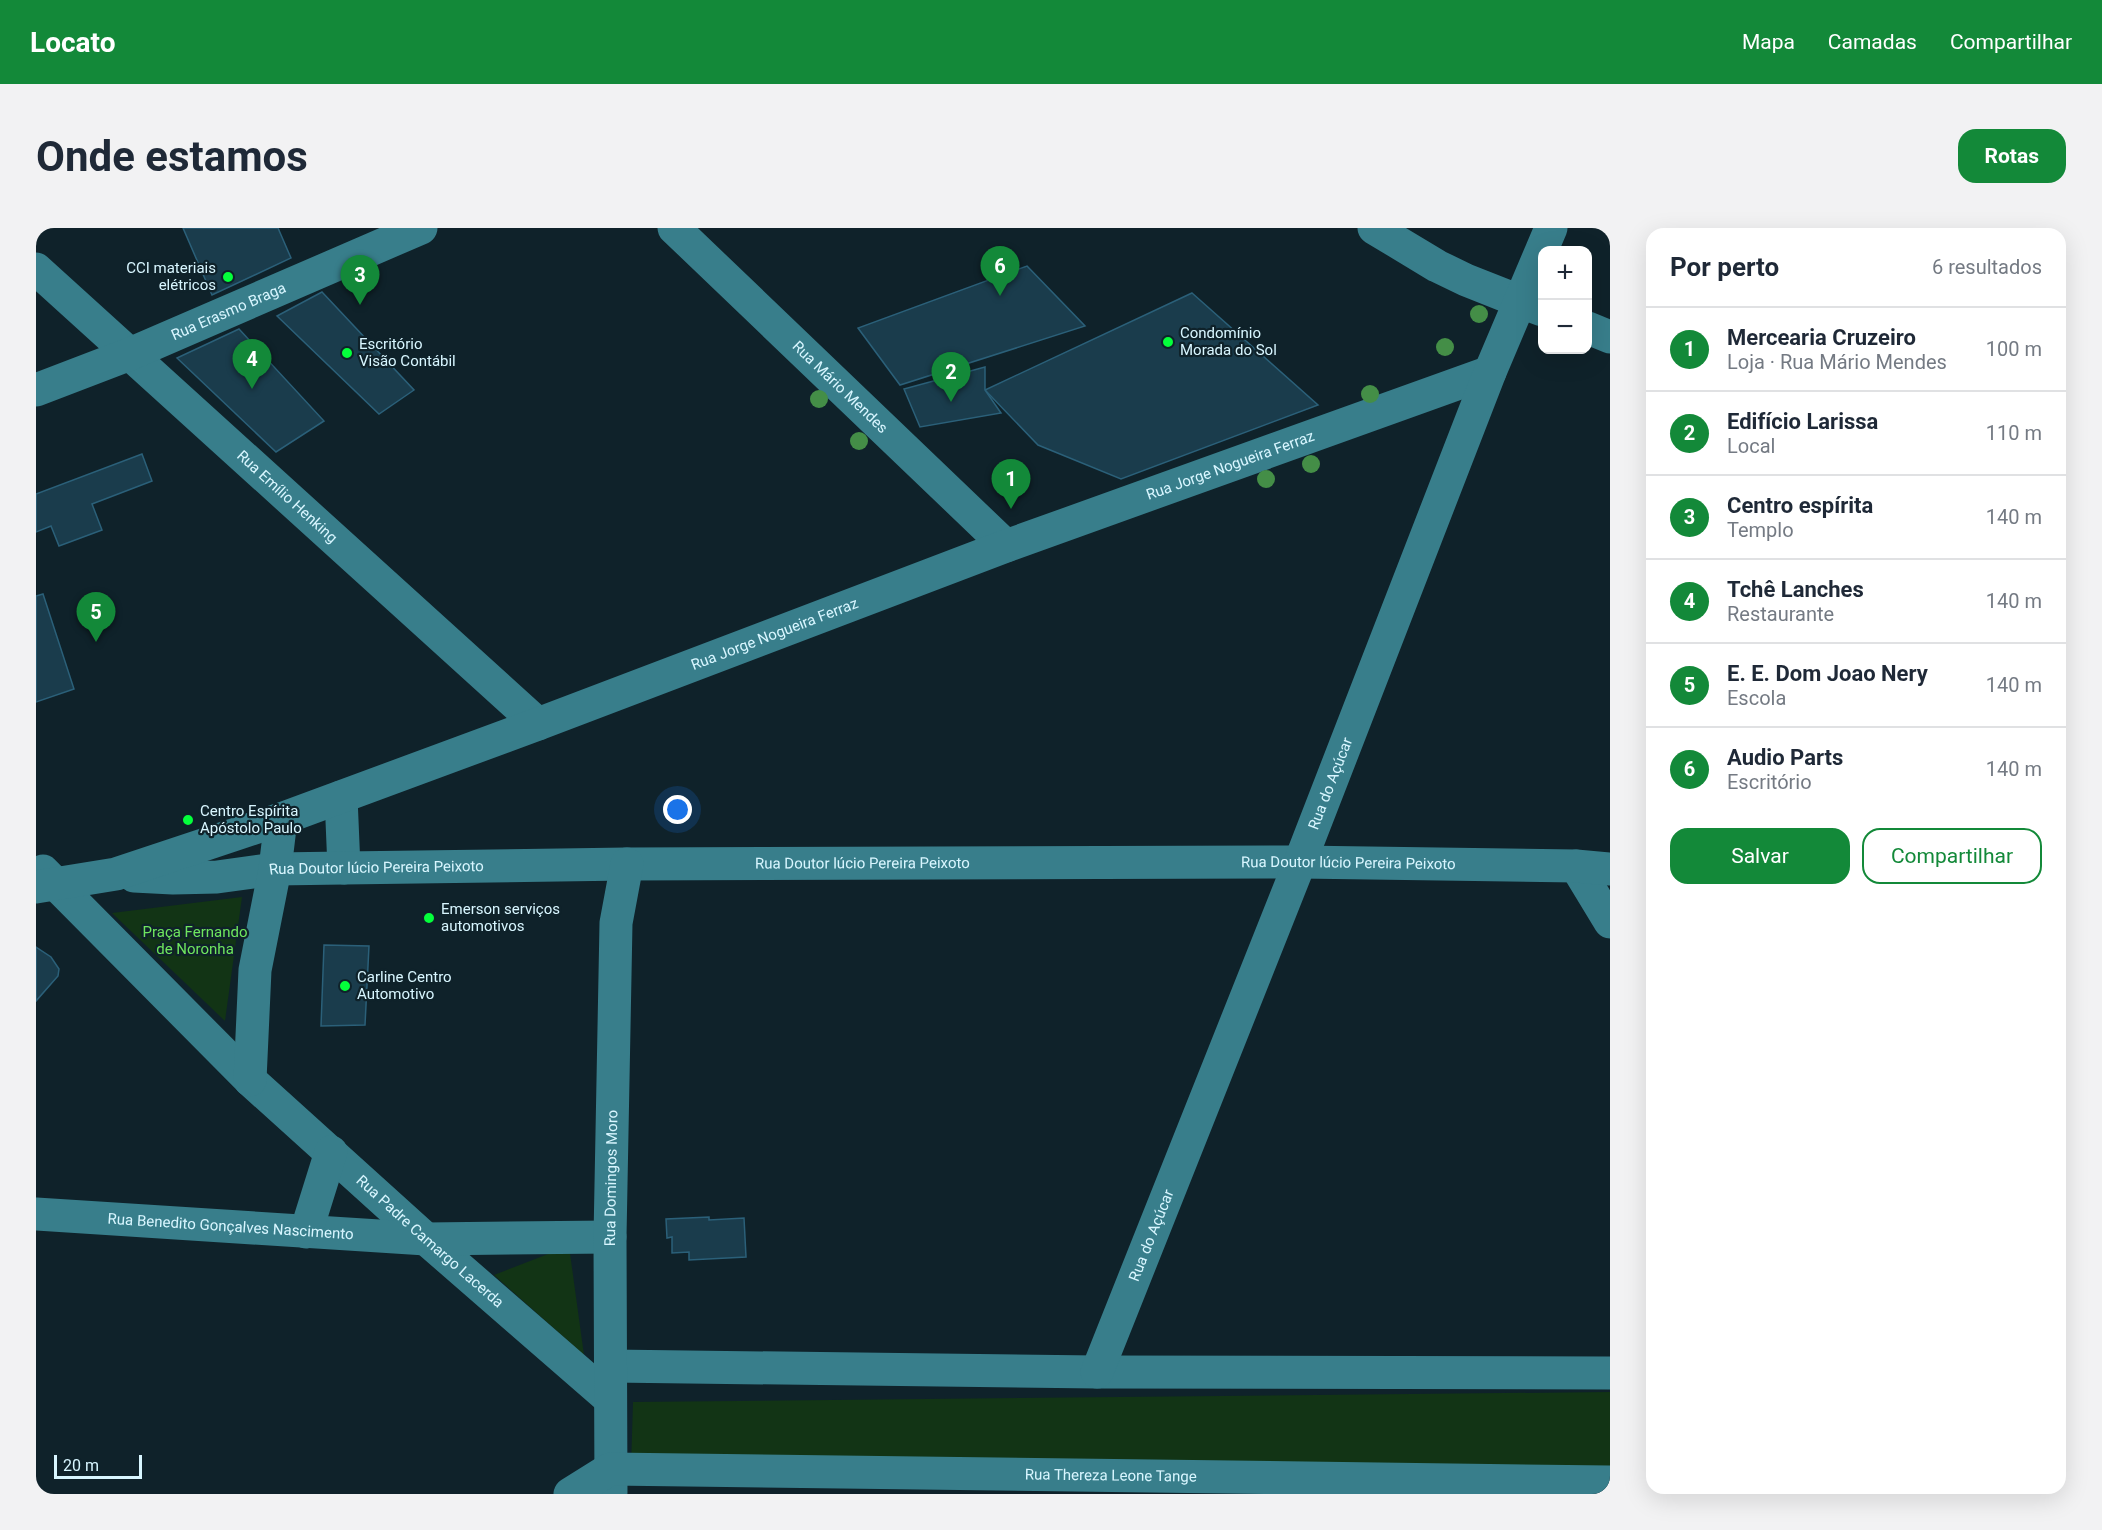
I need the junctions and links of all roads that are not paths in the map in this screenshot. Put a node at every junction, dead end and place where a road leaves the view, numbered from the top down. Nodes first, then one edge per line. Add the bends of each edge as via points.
1 (421, 228) edge
2 (674, 228) edge
3 (1374, 228) edge
4 (1551, 228) edge
5 (36, 269) edge
6 (1531, 305) edge
7 (1592, 330) edge
8 (1610, 337) edge
9 (130, 354) junction
10 (1490, 372) junction
11 (36, 390) edge
12 (1006, 546) junction
13 (538, 724) junction
14 (341, 797) junction
15 (281, 819) junction
16 (1300, 862) junction
17 (627, 864) junction
18 (1576, 866) junction
19 (344, 868) junction
20 (275, 869) junction
21 (1610, 869) edge
22 (116, 874) junction
23 (42, 878) edge
24 (1610, 922) edge
25 (250, 1080) junction
26 (331, 1152) junction
27 (36, 1214) edge
28 (306, 1232) junction
29 (610, 1237) junction
30 (426, 1239) junction
31 (610, 1366) junction
32 (1097, 1372) junction
33 (1610, 1373) edge
34 (610, 1399) junction
35 (610, 1482) edge
36 (1610, 1482) edge
37 (570, 1494) edge

1 - 9 street, Rua Erasmo Braga
2 - 12 street, Rua Mário Mendes
3 - 6 street via 1437,266
4 - 6 street, Rua do Açúcar
5 - 9 street, Rua Emílio Henking
6 - 10 street, Rua do Açúcar
7 - 8 street
9 - 11 street, Rua Erasmo Braga
9 - 13 street, Rua Emílio Henking
10 - 12 street, Rua Jorge Nogueira Ferraz
10 - 16 street, Rua do Açúcar
12 - 13 street, Rua Jorge Nogueira Ferraz
13 - 14 street, Rua Jorge Nogueira Ferraz
14 - 15 street, Rua Jorge Nogueira Ferraz
14 - 19 street
15 - 20 street
15 - 22 street, Rua Jorge Nogueira Ferraz
16 - 17 street, Rua Doutor lúcio Pereira Peixoto
16 - 18 street, Rua Doutor lúcio Pereira Peixoto
16 - 32 street, Rua do Açúcar
17 - 19 street, Rua Doutor lúcio Pereira Peixoto
17 - 29 street, Rua Domingos Moro via 616,923
18 - 21 street, Rua Doutor lúcio Pereira Peixoto
18 - 24 street
19 - 20 street, Rua Doutor lúcio Pereira Peixoto
20 - 22 street, Rua Doutor lúcio Pereira Peixoto via 195,877
20 - 25 street via 255,970
22 - 23 street, Rua Jorge Nogueira Ferraz
23 - 25 street, Rua Padre Camargo Lacerda
25 - 26 street, Rua Padre Camargo Lacerda
26 - 28 street
26 - 30 street, Rua Padre Camargo Lacerda
27 - 28 street, Rua Benedito Gonçalves Nascimento
28 - 30 street, Rua Benedito Gonçalves Nascimento
29 - 30 street, Rua Benedito Gonçalves Nascimento
29 - 31 street, Rua Domingos Moro
30 - 34 street, Rua Padre Camargo Lacerda
31 - 32 street
31 - 34 street, Rua Domingos Moro
32 - 33 street
34 - 35 street, Rua Domingos Moro
35 - 36 street, Rua Thereza Leone Tange
35 - 37 street

